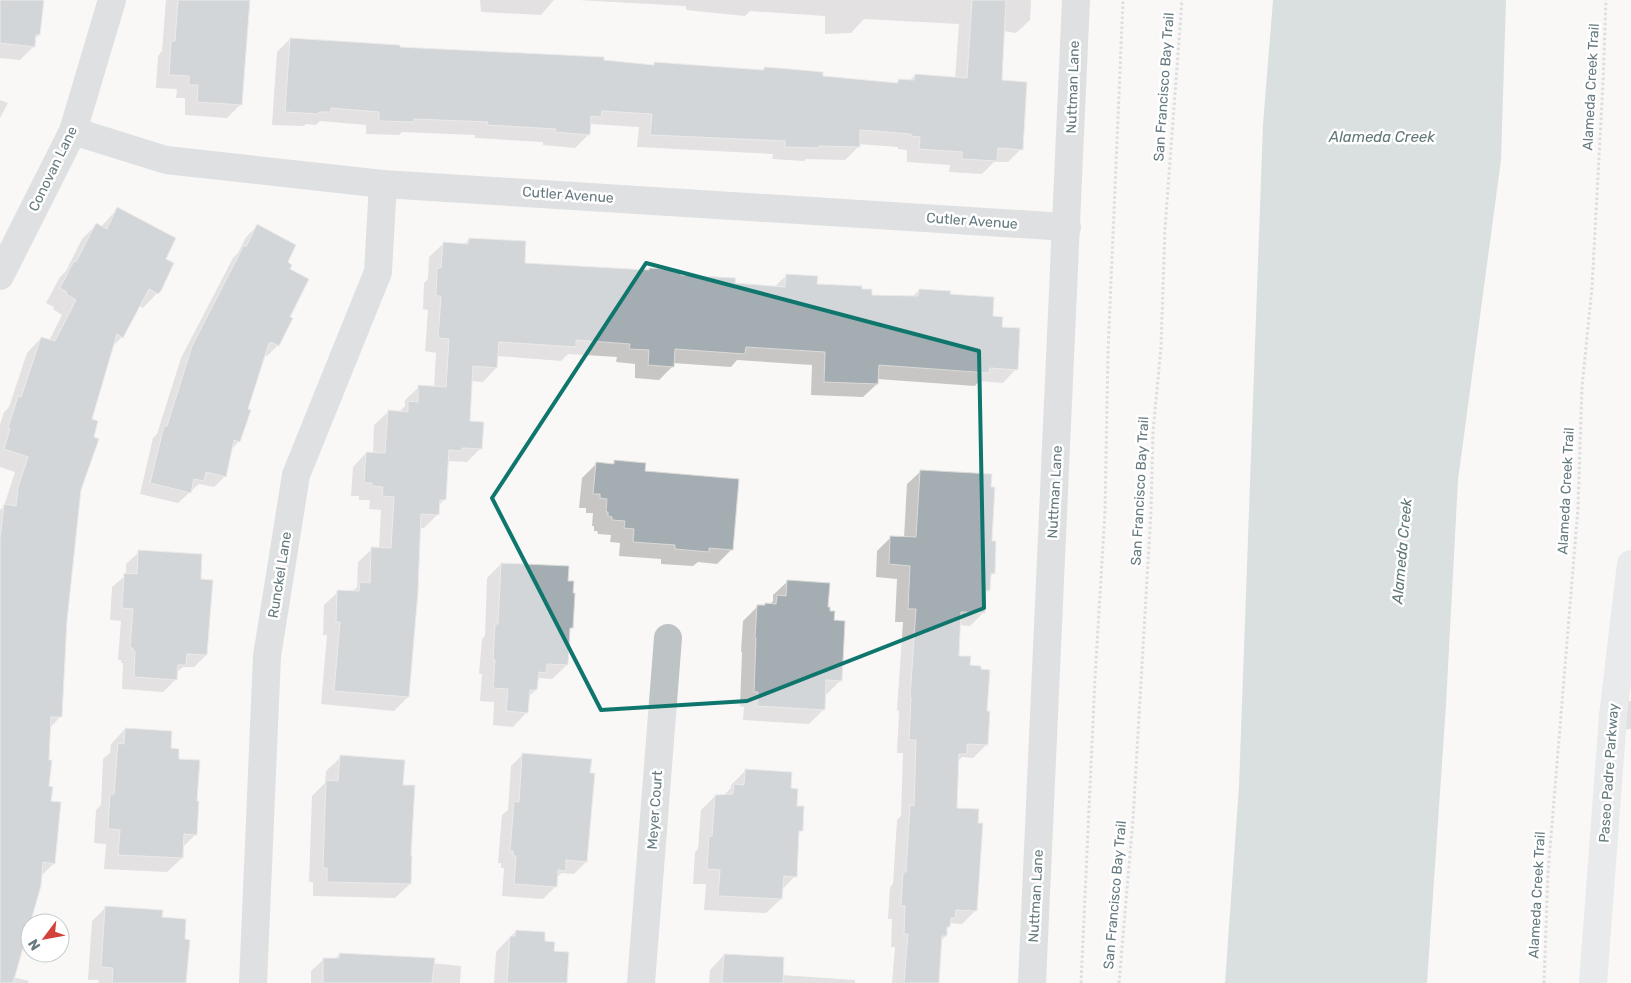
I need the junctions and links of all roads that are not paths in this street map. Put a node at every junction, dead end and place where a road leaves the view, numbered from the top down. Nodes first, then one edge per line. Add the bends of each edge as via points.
1 (112, 0) edge
2 (1076, 0) edge
3 (73, 131) junction
4 (383, 184) junction
5 (1067, 227) junction
6 (0, 276) edge
7 (1631, 564) edge
8 (668, 638) dead end
9 (1622, 715) edge
10 (253, 983) edge
11 (641, 983) edge
12 (1032, 983) edge
13 (1593, 983) edge

1 - 3 street, Conovan Lane
2 - 5 street, Nuttman Lane
3 - 4 street, Cutler Avenue via 166,160
3 - 6 street, Conovan Lane
4 - 5 street, Cutler Avenue
4 - 10 street, Runckel Lane via 378,272 296,475 268,656
5 - 12 street, Nuttman Lane
7 - 9 main road, Paseo Padre Parkway
8 - 11 street, Meyer Court
9 - 13 main road, Paseo Padre Parkway

